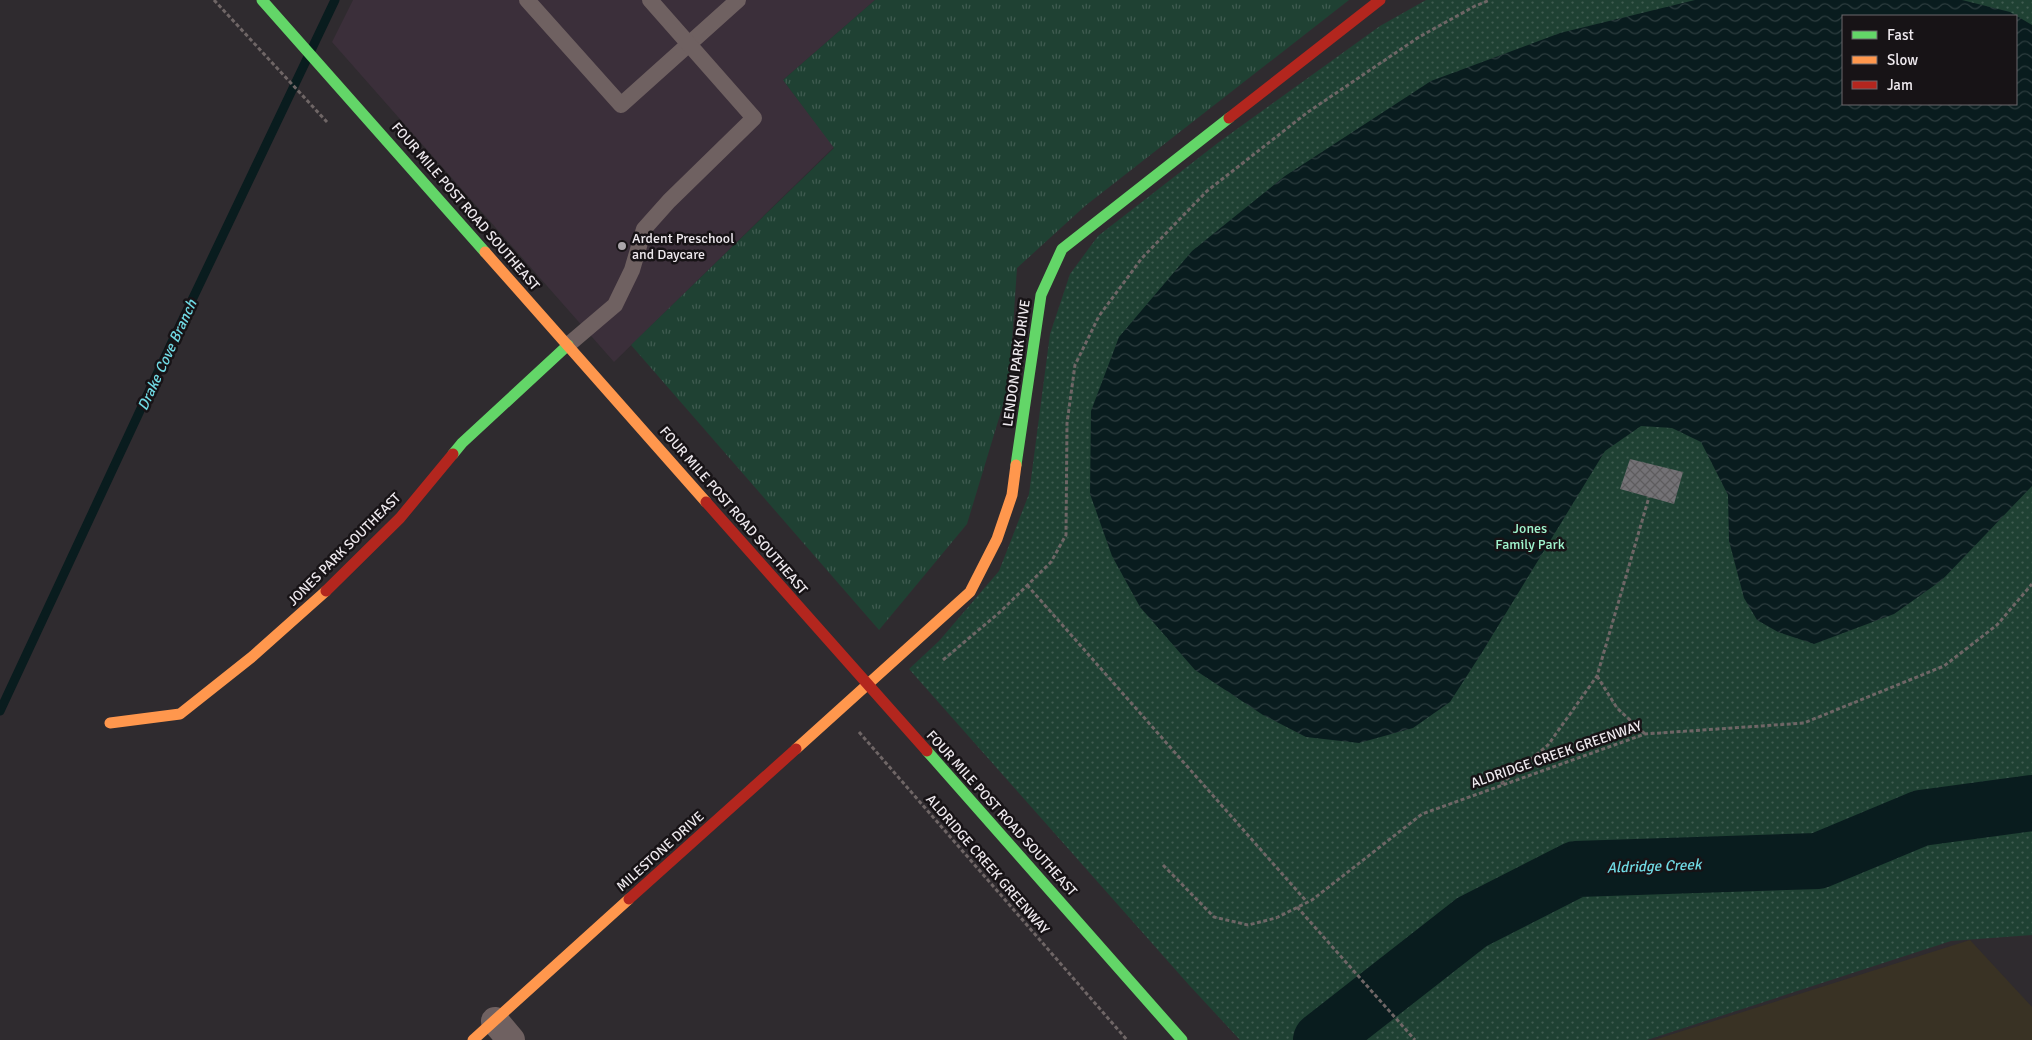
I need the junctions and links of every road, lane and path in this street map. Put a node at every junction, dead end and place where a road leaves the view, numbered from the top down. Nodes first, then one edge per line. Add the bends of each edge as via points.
1 (214, 0) edge
2 (527, 0) edge
3 (650, 0) edge
4 (738, 0) edge
5 (1380, 0) edge
6 (1490, 0) edge
7 (263, 1) edge
8 (689, 44) junction
9 (330, 125) dead end
10 (568, 345) junction
11 (1649, 496) dead end
12 (2032, 584) edge
13 (1027, 585) junction
14 (939, 663) dead end
15 (1597, 676) junction
16 (868, 684) junction
17 (888, 707) junction
18 (110, 723) dead end
19 (1645, 734) junction
20 (1500, 785) junction
21 (1164, 865) dead end
22 (1307, 902) junction
23 (1297, 907) junction
24 (503, 1030) edge
25 (473, 1040) edge
26 (1127, 1040) edge
27 (1182, 1040) edge
28 (1415, 1040) edge

1 - 9 path
2 - 8 lane via 621,105
3 - 8 lane
4 - 8 lane
5 - 16 street, LENDON PARK DRIVE via 1062,249 1041,295 1012,494 997,539 970,592
6 - 13 path via 1419,37 1308,112 1207,191 1142,258 1099,316 1075,365 1067,423 1066,535 1051,562
7 - 10 street, FOUR MILE POST ROAD SOUTHEAST
8 - 10 lane via 754,118 644,229 632,270 614,305
10 - 16 street, FOUR MILE POST ROAD SOUTHEAST
10 - 18 street, JONES PARK SOUTHEAST via 462,444 400,518 323,594 253,656 180,714
11 - 15 path
12 - 19 path, ALDRIDGE CREEK GREENWAY via 1997,625 1944,666 1804,723
13 - 14 path
13 - 22 path
15 - 19 path via 1617,708
15 - 20 path via 1548,745
16 - 17 street, FOUR MILE POST ROAD SOUTHEAST
16 - 24 street, MILESTONE DRIVE
17 - 26 path, ALDRIDGE CREEK GREENWAY via 858,732
17 - 27 street, FOUR MILE POST ROAD SOUTHEAST
19 - 20 path, ALDRIDGE CREEK GREENWAY
20 - 22 path, ALDRIDGE CREEK GREENWAY via 1422,814
21 - 23 path, ALDRIDGE CREEK GREENWAY via 1214,917 1248,924 1276,918
22 - 23 path, ALDRIDGE CREEK GREENWAY
23 - 28 path
24 - 25 street, MILESTONE DRIVE

